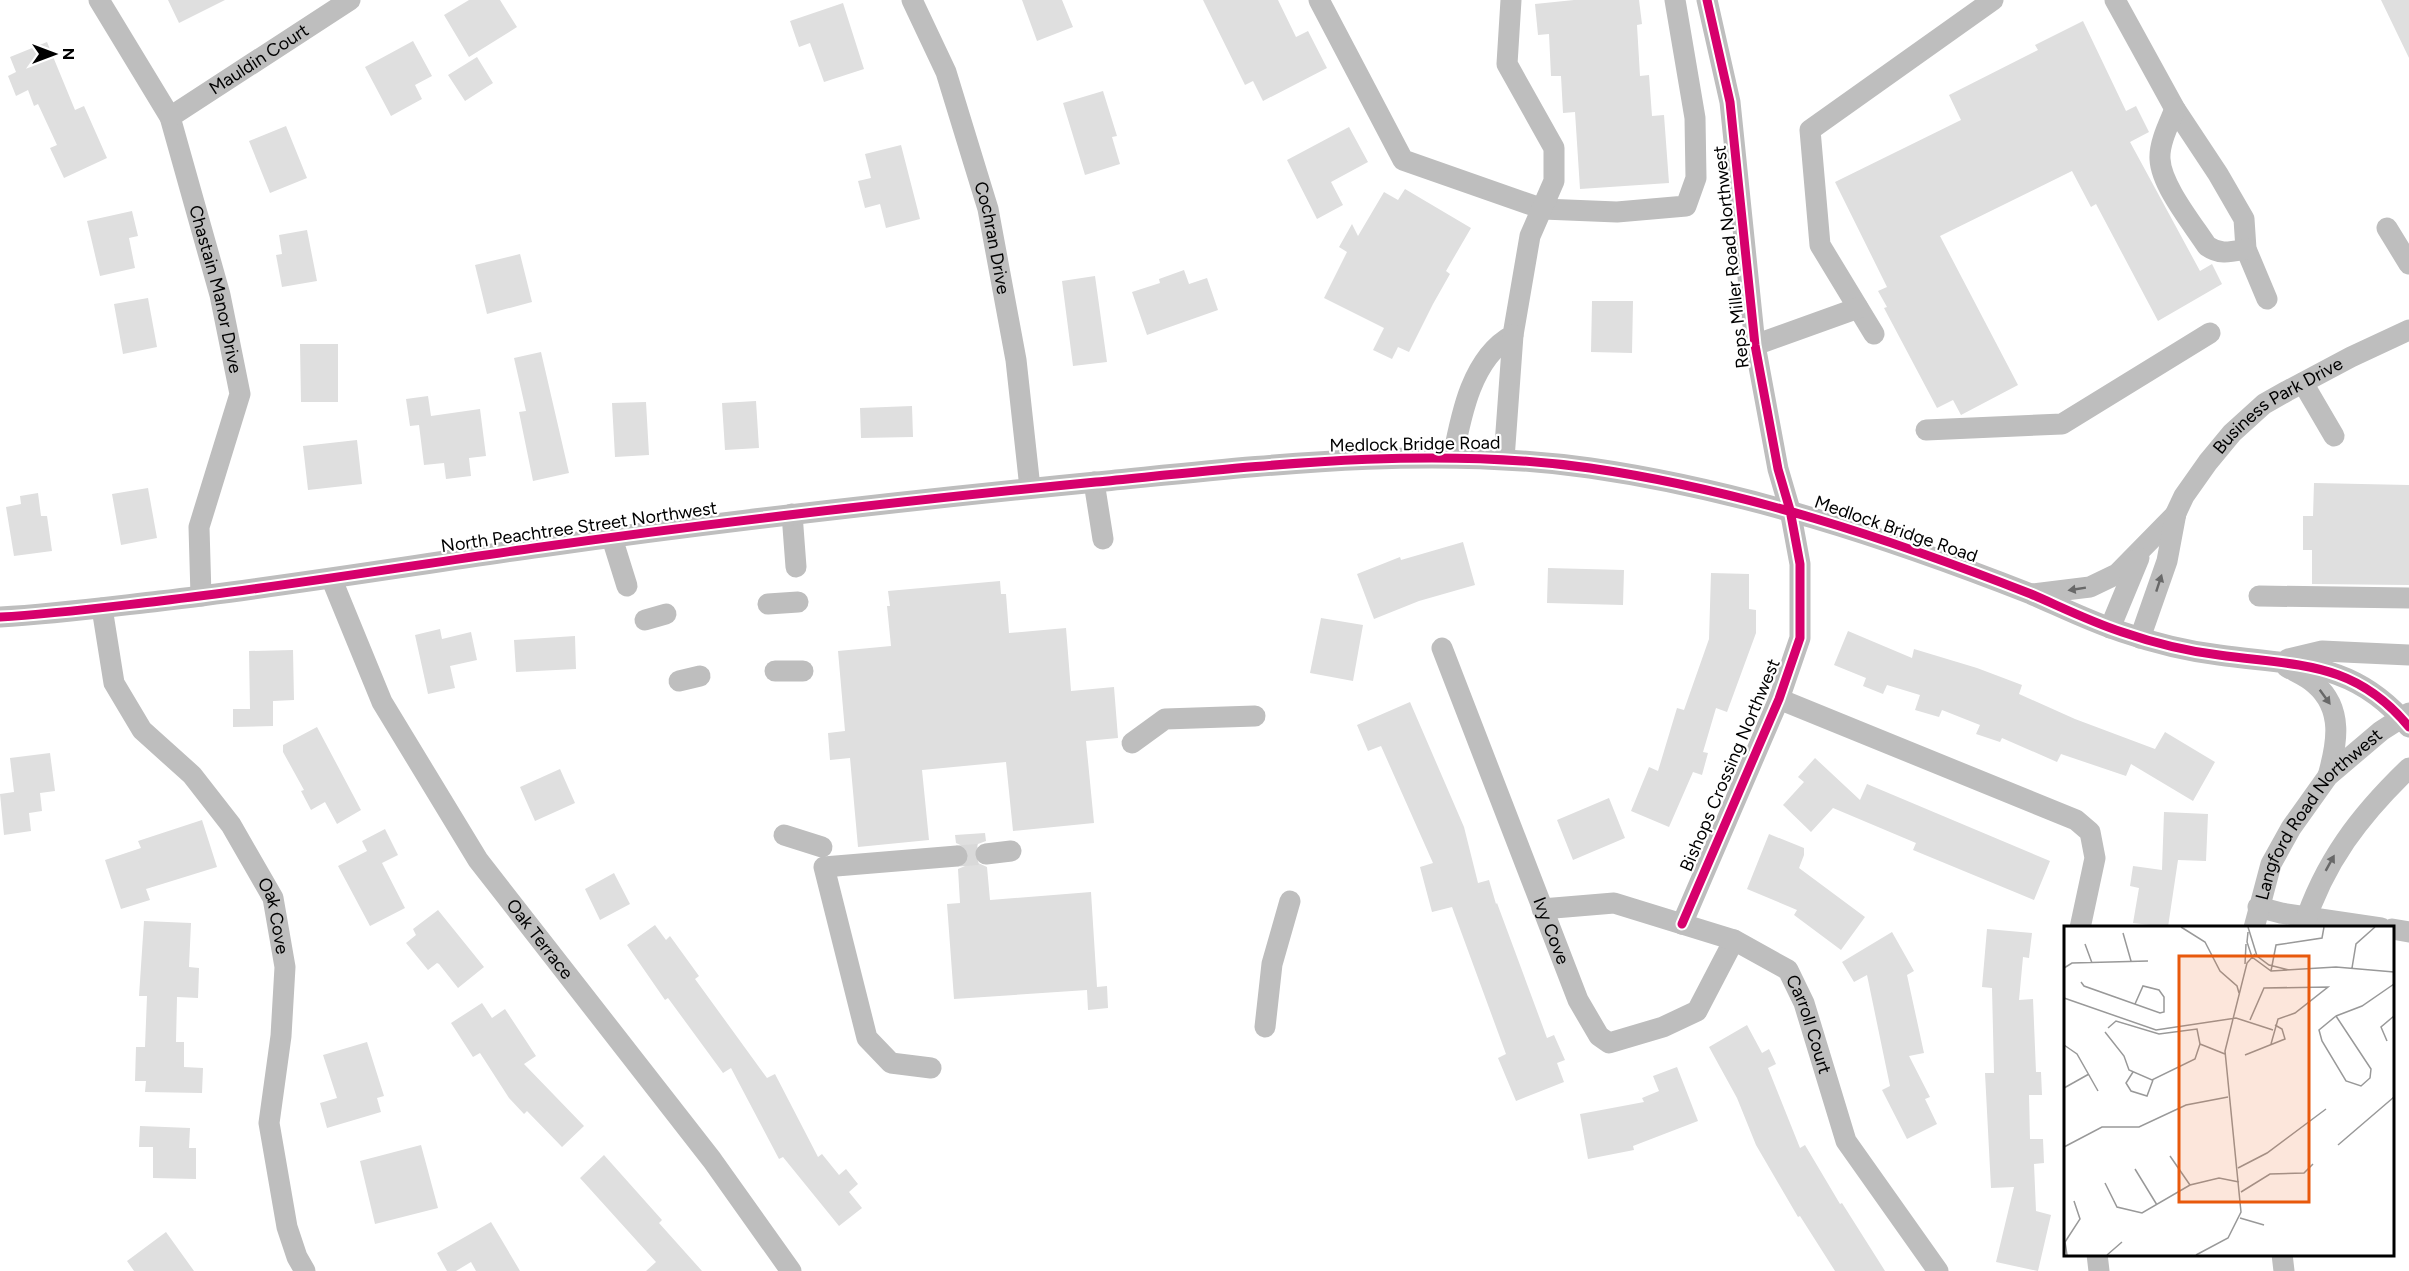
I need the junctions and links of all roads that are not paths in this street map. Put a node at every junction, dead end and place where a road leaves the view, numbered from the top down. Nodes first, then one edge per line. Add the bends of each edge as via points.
1 (99, 0) edge
2 (350, 0) edge
3 (912, 0) edge
4 (1319, 0) edge
5 (1511, 0) edge
6 (1675, 0) edge
7 (1707, 0) edge
8 (1993, 0) edge
9 (2115, 0) edge
10 (2175, 110) junction
11 (170, 117) junction
12 (1543, 209) junction
13 (2387, 228) dead end
14 (2246, 249) junction
15 (2409, 264) edge
16 (2267, 299) dead end
17 (1858, 308) junction
18 (2409, 330) edge
19 (2210, 333) dead end
20 (1874, 334) dead end
21 (1513, 335) junction
22 (1755, 345) junction
23 (2303, 382) junction
24 (1926, 430) dead end
25 (2334, 436) dead end
26 (1453, 457) junction
27 (1504, 459) junction
28 (1164, 475) joint
29 (1095, 482) junction
30 (1030, 488) junction
31 (1790, 510) junction
32 (2176, 513) junction
33 (792, 514) junction
34 (612, 538) junction
35 (1103, 539) dead end
36 (2143, 549) junction
37 (796, 567) dead end
38 (332, 580) junction
39 (627, 586) dead end
40 (2030, 594) junction
41 (201, 596) junction
42 (2259, 596) dead end
43 (2409, 598) edge
44 (798, 602) dead end
45 (768, 604) dead end
46 (102, 608) junction
47 (666, 614) dead end
48 (0, 617) edge
49 (645, 620) dead end
50 (2110, 628) junction
51 (2140, 638) junction
52 (1442, 648) dead end
53 (2409, 655) edge
54 (2279, 662) junction
55 (803, 671) dead end
56 (775, 672) dead end
57 (700, 676) dead end
58 (679, 681) dead end
59 (1779, 699) junction
60 (1255, 716) dead end
61 (2406, 719) edge
62 (1132, 743) dead end
63 (2409, 768) edge
64 (2328, 776) junction
65 (784, 835) dead end
66 (822, 847) dead end
67 (1011, 851) dead end
68 (986, 854) tunnel mouth
69 (957, 856) tunnel mouth
70 (1290, 901) dead end
71 (1542, 909) junction
72 (2256, 917) edge
73 (2305, 922) edge
74 (1682, 924) junction
75 (2080, 926) edge
76 (2367, 926) edge
77 (2394, 929) edge
78 (2409, 932) edge
79 (1734, 940) junction
80 (1265, 1028) dead end
81 (931, 1068) dead end
82 (2097, 1256) edge
83 (2282, 1256) edge
84 (305, 1271) edge
85 (791, 1271) edge
86 (1938, 1271) edge
87 (2099, 1271) edge
88 (2283, 1271) edge

1 - 11 street, Chastain Manor Drive
2 - 11 street, Mauldin Court
3 - 30 street, Cochran Drive via 946,72 988,209 1016,360
4 - 12 street via 1402,159
5 - 12 street via 1507,64 1554,148 1554,181
6 - 12 street via 1695,118 1696,178 1686,206 1617,212
7 - 22 street, Reps Miller Road Northwest via 1730,102
8 - 17 street via 1810,130 1820,245
9 - 10 street
10 - 14 street via 2244,219
10 - 14 street via 2159,158 2162,172 2206,246 2226,253
11 - 41 street, Chastain Manor Drive via 220,296 240,394 199,526
12 - 21 street via 1530,236
13 - 15 street
14 - 16 street
17 - 20 street
17 - 22 street
18 - 23 street, Business Park Drive
19 - 24 street via 2062,424
21 - 26 street via 1500,342 1482,366 1468,396
21 - 27 street
22 - 31 street, Reps Miller Road Northwest via 1778,469
23 - 25 street
23 - 32 street, Business Park Drive via 2265,404 2232,433 2184,496
26 - 27 street, Medlock Bridge Road
26 - 28 street, Medlock Bridge Road via 1300,463
27 - 31 street, Medlock Bridge Road via 1590,468
28 - 29 street, North Peachtree Street Northwest
29 - 30 street, North Peachtree Street Northwest
29 - 35 street
30 - 33 street, North Peachtree Street Northwest
31 - 40 street, Medlock Bridge Road
31 - 59 street, Bishops Crossing Northwest via 1800,564 1800,638
32 - 36 street, Business Park Drive
51 -> 32 street, Business Park Drive via 2167,561
33 - 34 street, North Peachtree Street Northwest
33 - 37 street
34 - 38 street, North Peachtree Street Northwest
34 - 39 street
36 -> 40 street, Business Park Drive via 2117,574 2090,587
36 - 50 street, Business Park Drive
38 - 41 street, North Peachtree Street Northwest
38 - 85 street, Oak Terrace via 382,702 478,860 705,1151
40 - 50 street, Medlock Bridge Road
41 - 46 street, North Peachtree Street Northwest
42 - 43 street
44 - 45 street
46 - 48 street, North Peachtree Street Northwest
46 - 84 street, Oak Cove via 114,683 136,721 192,775 231,825 273,898 285,967 269,1123 287,1227
47 - 49 street
50 - 51 street, Medlock Bridge Road
51 - 54 street, Medlock Bridge Road via 2210,654
52 - 71 street, Ivy Cove
53 - 54 street via 2322,651
54 - 61 street, Medlock Bridge Road via 2337,672 2376,694
54 -> 64 street via 2316,684 2330,703 2337,728
55 - 56 street
57 - 58 street
59 - 74 street, Bishops Crossing Northwest
59 - 75 street via 2076,820 2090,832 2095,858
60 - 62 street via 1165,720
61 - 64 street, Langford Road Northwest via 2381,731
73 -> 63 street, Langford Road Northwest via 2336,853 2379,797
64 - 72 street, Langford Road Northwest via 2271,864
65 - 66 street
67 - 68 street
69 - 81 street via 824,867 867,1038 891,1063
70 - 80 street via 1272,964
71 - 74 street, Carroll Court via 1614,903
71 - 79 street, Ivy Cove via 1578,1000 1599,1036 1609,1043 1663,1027 1697,1011
72 - 73 street
73 - 76 street
74 - 79 street, Carroll Court
77 - 78 street
79 - 86 street, Carroll Court via 1788,970 1804,1003 1845,1141
82 - 87 street
83 - 88 street

